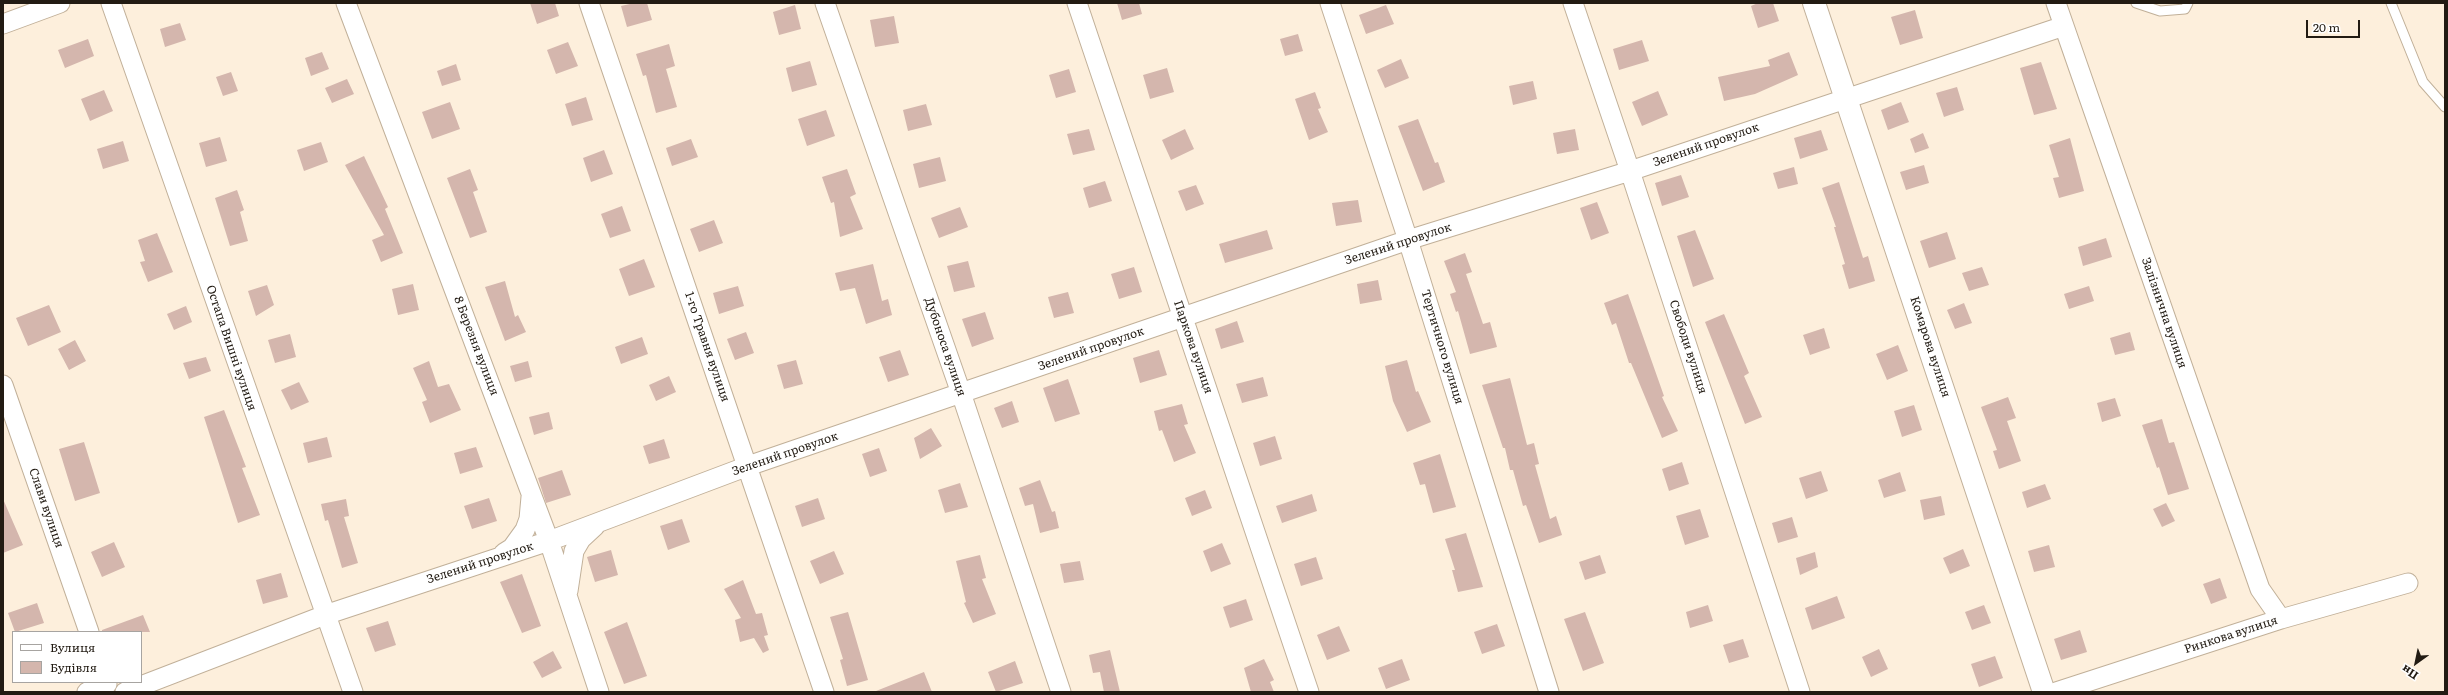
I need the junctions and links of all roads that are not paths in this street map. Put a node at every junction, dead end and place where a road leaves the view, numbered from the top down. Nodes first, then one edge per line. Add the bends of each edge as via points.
1 (60, 3) edge
2 (111, 3) edge
3 (346, 3) edge
4 (589, 3) edge
5 (825, 3) edge
6 (1078, 3) edge
7 (1330, 3) edge
8 (1573, 3) edge
9 (1814, 3) edge
10 (2056, 3) edge
11 (2136, 3) edge
12 (2188, 3) edge
13 (2391, 3) edge
14 (3, 24) edge
15 (2064, 26) junction
16 (1847, 98) junction
17 (2445, 107) edge
18 (1630, 171) junction
19 (1408, 240) junction
20 (1183, 318) junction
21 (3, 385) edge
22 (961, 393) junction
23 (748, 466) junction
24 (530, 490) junction
25 (600, 522) junction
26 (549, 541) junction
27 (495, 558) junction
28 (2408, 583) dead end
29 (568, 598) junction
30 (325, 615) junction
31 (2281, 618) junction
32 (89, 631) edge
33 (108, 686) edge
34 (87, 692) edge
35 (125, 692) edge
36 (353, 692) edge
37 (599, 692) edge
38 (824, 692) edge
39 (1061, 692) edge
40 (1309, 692) edge
41 (1549, 692) edge
42 (1800, 692) edge
43 (2044, 692) edge
44 (2056, 692) edge

1 - 14 street
2 - 30 street, Остапа Вишні вулиця
3 - 24 street, 8 Березня вулиця
4 - 23 street, 1-го Травня вулиця
5 - 22 street, Дубоноса вулиця
6 - 20 street, Паркова вулиця
7 - 19 street, Тертичного вулиця
8 - 18 street, Свободи вулиця
9 - 16 main road, Комарова вулиця
10 - 15 street, Залізнична вулиця
11 - 12 lane via 2160,11 2185,9
13 - 17 lane via 2423,82
15 - 16 street, Зелений провулок
15 - 31 street, Залізнична вулиця via 2260,589
16 - 18 street, Зелений провулок
16 - 43 main road, Комарова вулиця
18 - 19 street, Зелений провулок
18 - 42 street, Свободи вулиця
19 - 20 street, Зелений провулок
19 - 41 street, Тертичного вулиця
20 - 22 street, Зелений провулок
20 - 40 street, Паркова вулиця
21 - 32 street, Слави вулиця
22 - 23 street, Зелений провулок
22 - 39 street, Дубоноса вулиця
23 - 25 street, Зелений провулок
23 - 38 street, 1-го Травня вулиця
24 - 26 street, 8 Березня вулиця
24 - 27 street via 531,505 524,530 512,548
25 - 26 street, Зелений провулок
25 - 29 street via 581,539 574,551
26 - 27 street, Зелений провулок
26 - 29 street, 8 Березня вулиця
27 - 30 street, Зелений провулок
28 - 31 street, Ринкова вулиця
29 - 37 street, 8 Березня вулиця
30 - 35 street, Зелений провулок
30 - 36 street, Остапа Вишні вулиця
31 - 44 street, Ринкова вулиця
33 - 34 street

